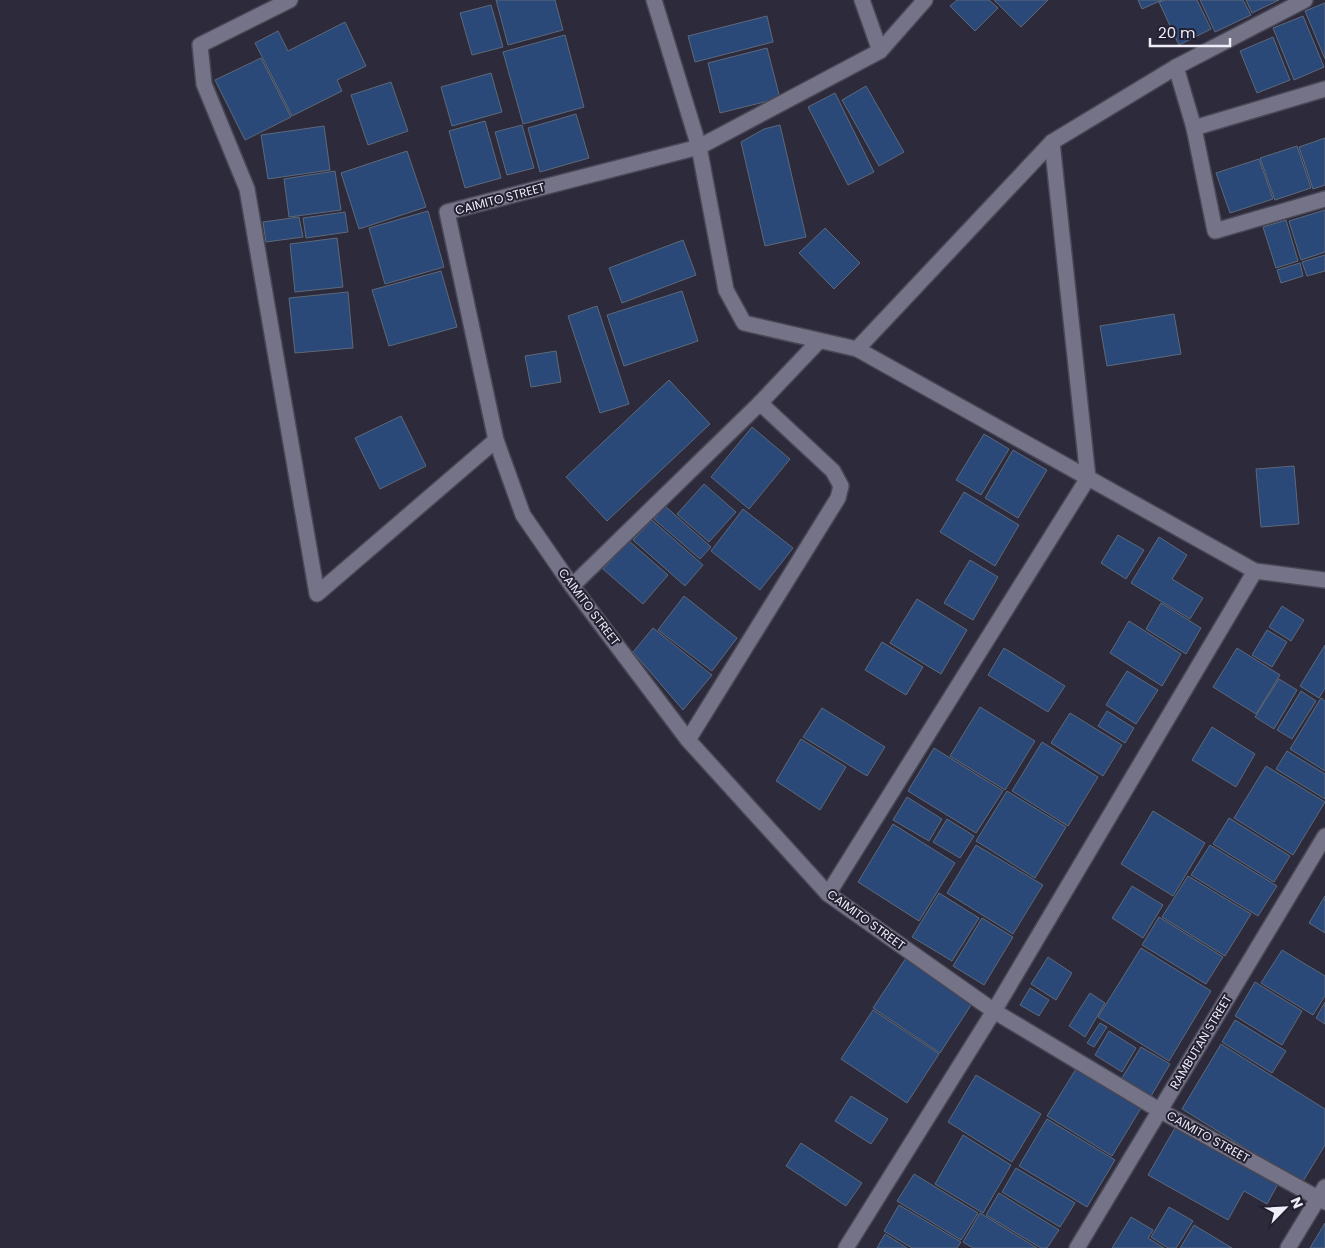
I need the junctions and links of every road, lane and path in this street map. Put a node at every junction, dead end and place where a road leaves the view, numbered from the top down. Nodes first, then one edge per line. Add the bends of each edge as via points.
1 (290, 0) edge
2 (654, 0) edge
3 (862, 0) edge
4 (925, 0) edge
5 (1305, 0) edge
6 (880, 51) junction
7 (1176, 67) junction
8 (1325, 89) edge
9 (1194, 128) junction
10 (1052, 142) junction
11 (699, 147) junction
12 (1325, 199) edge
13 (819, 341) junction
14 (857, 349) junction
15 (760, 403) junction
16 (496, 440) junction
17 (1088, 478) junction
18 (1255, 572) junction
19 (1325, 580) edge
20 (572, 586) junction
21 (688, 740) junction
22 (1325, 836) edge
23 (828, 894) junction
24 (994, 1011) junction
25 (1159, 1110) junction
26 (1323, 1196) edge
27 (846, 1248) edge
28 (1077, 1248) edge
29 (1288, 1248) edge

1 - 16 street via 200,45 204,84 247,189 317,594
2 - 11 street
3 - 6 street
4 - 6 street, CAIMITO STREET
5 - 7 street
6 - 11 street, CAIMITO STREET
7 - 9 street
7 - 10 street
8 - 9 street
9 - 12 street via 1215,231
10 - 14 street
10 - 17 street
11 - 13 street via 726,290 744,323
11 - 16 street, CAIMITO STREET via 447,212
13 - 14 street
13 - 15 street
14 - 17 street
15 - 20 street
15 - 21 street via 833,470 841,486 838,498
16 - 20 street, CAIMITO STREET via 523,515
17 - 18 street
17 - 23 street
18 - 19 street
18 - 24 street
20 - 21 street, CAIMITO STREET
21 - 23 street, CAIMITO STREET
22 - 25 street, RAMBUTAN STREET
23 - 24 street, CAIMITO STREET
24 - 25 street, CAIMITO STREET
24 - 27 street
25 - 26 street, CAIMITO STREET
25 - 28 street, RAMBUTAN STREET
26 - 29 street

